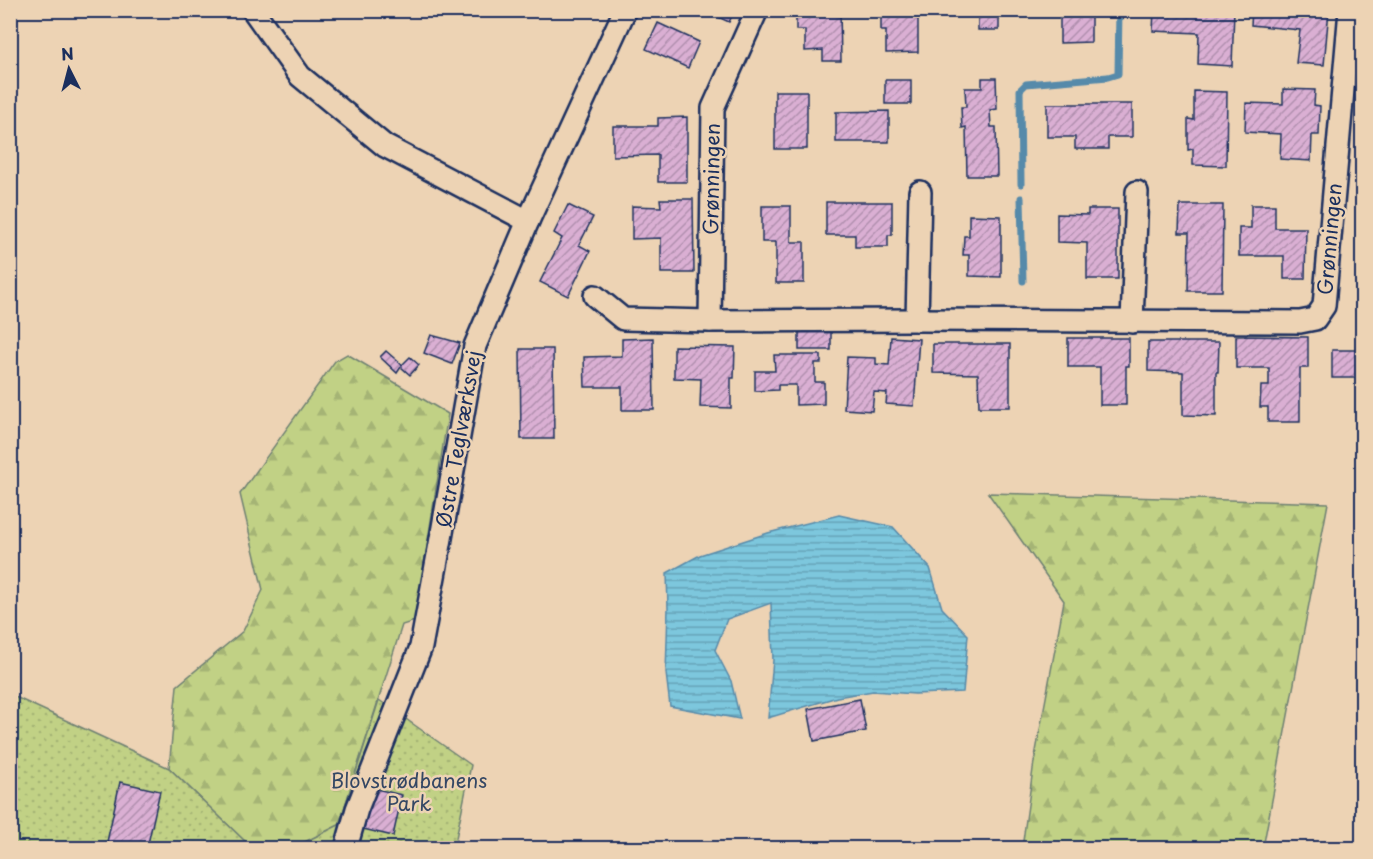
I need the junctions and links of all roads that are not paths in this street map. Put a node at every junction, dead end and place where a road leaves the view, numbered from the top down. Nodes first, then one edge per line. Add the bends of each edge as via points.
1 (253, 10) edge
2 (625, 10) edge
3 (757, 10) edge
4 (1350, 10) edge
5 (920, 192) dead end
6 (1137, 192) dead end
7 (528, 221) junction
8 (595, 296) dead end
9 (917, 320) junction
10 (710, 321) junction
11 (1132, 322) junction
12 (346, 849) edge

1 - 7 street via 300,76 385,146
2 - 7 street, Østre Teglværksvej
3 - 10 street, Grønningen via 713,108
4 - 11 street, Grønningen via 1324,306 1315,319
5 - 9 street
6 - 11 street
7 - 12 street, Østre Teglværksvej via 475,346 421,646 357,809
8 - 10 street, Grønningen via 623,319
9 - 10 street, Grønningen
9 - 11 street, Grønningen

